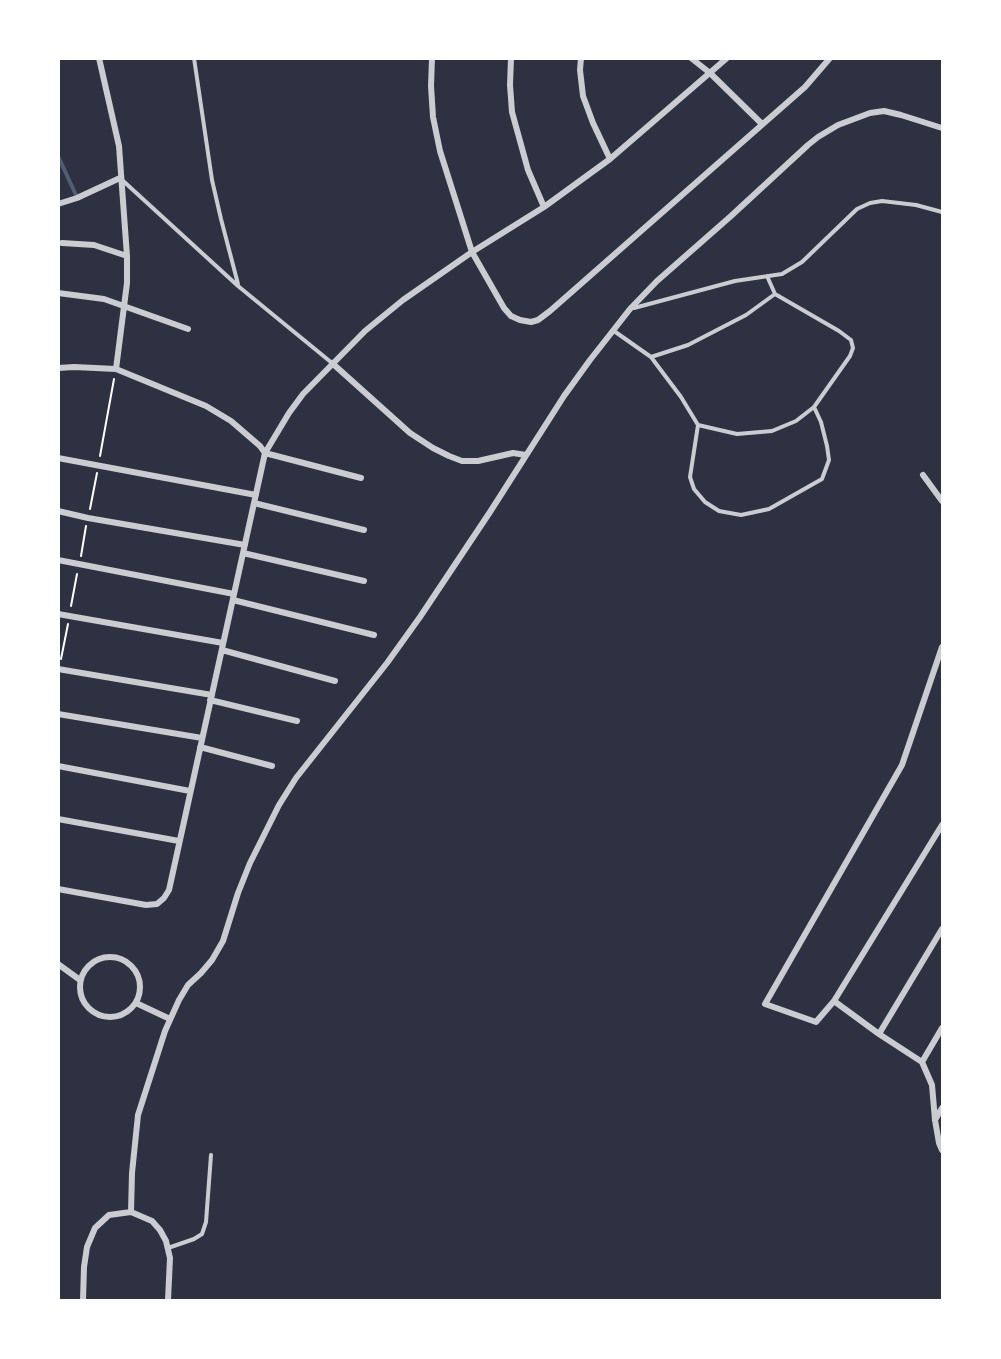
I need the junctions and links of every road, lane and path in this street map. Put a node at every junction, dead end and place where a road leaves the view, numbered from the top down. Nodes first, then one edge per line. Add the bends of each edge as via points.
1 (99, 58) edge
2 (194, 58) edge
3 (432, 58) edge
4 (511, 58) edge
5 (581, 58) edge
6 (691, 58) edge
7 (727, 58) edge
8 (831, 58) edge
9 (710, 73) junction
10 (762, 124) junction
11 (942, 128) edge
12 (610, 159) junction
13 (120, 178) junction
14 (58, 204) edge
15 (544, 207) junction
16 (942, 212) edge
17 (62, 243) dead end
18 (472, 252) junction
19 (127, 256) junction
20 (767, 276) junction
21 (238, 286) junction
22 (58, 293) edge
23 (775, 294) junction
24 (124, 307) junction
25 (630, 309) junction
26 (188, 329) dead end
27 (614, 331) junction
28 (651, 357) junction
29 (332, 363) junction
30 (58, 368) edge
31 (116, 369) junction
32 (814, 407) junction
33 (698, 425) junction
34 (265, 453) junction
35 (526, 455) junction
36 (58, 459) edge
37 (98, 466) junction
38 (923, 475) dead end
39 (361, 478) dead end
40 (256, 495) junction
41 (942, 501) edge
42 (254, 503) junction
43 (58, 511) edge
44 (88, 518) junction
45 (364, 530) dead end
46 (245, 545) junction
47 (243, 552) junction
48 (58, 560) edge
49 (79, 564) junction
50 (364, 581) dead end
51 (233, 597) junction
52 (58, 614) edge
53 (69, 616) junction
54 (374, 635) dead end
55 (222, 646) junction
56 (942, 647) edge
57 (59, 669) edge
58 (335, 681) dead end
59 (211, 698) junction
60 (58, 714) edge
61 (297, 721) dead end
62 (202, 738) junction
63 (200, 747) junction
64 (58, 766) edge
65 (272, 766) dead end
66 (190, 791) junction
67 (58, 819) edge
68 (942, 825) edge
69 (179, 841) junction
70 (58, 889) edge
71 (942, 929) edge
72 (58, 964) edge
73 (80, 980) junction
74 (834, 1000) junction
75 (136, 1003) junction
76 (170, 1019) junction
77 (942, 1028) edge
78 (879, 1034) junction
79 (922, 1062) junction
80 (942, 1108) edge
81 (935, 1120) junction
82 (942, 1150) edge
83 (211, 1155) dead end
84 (131, 1212) junction
85 (168, 1248) junction
86 (83, 1300) edge
87 (168, 1300) edge

1 - 13 street via 119,146
2 - 21 lane via 212,180
3 - 18 street via 433,117 440,151
4 - 15 street via 512,112 528,170
5 - 12 street via 584,96
6 - 9 street
7 - 9 street
8 - 10 street
9 - 10 street
9 - 12 street
10 - 18 street via 538,320 531,322 511,316
11 - 25 street via 884,111 870,112 838,125 808,145
12 - 15 street
13 - 14 street
13 - 19 street
13 - 21 lane
15 - 18 street
16 - 20 lane via 916,205 870,203 857,209 802,262 782,274
17 - 19 street via 94,245
18 - 29 street via 395,306
19 - 24 street
20 - 23 lane
20 - 25 lane
21 - 29 lane
22 - 24 street via 104,299
23 - 28 lane via 746,315 688,345
23 - 32 lane via 851,340 850,356
24 - 26 street
24 - 31 street
25 - 27 street
27 - 28 lane
27 - 35 street via 564,396
28 - 33 lane
29 - 34 street via 303,394
29 - 35 street via 410,433 449,456 478,461 513,453
30 - 31 street
31 - 34 street via 206,406 231,421
31 - 37 path
32 - 33 lane via 772,432 737,434
32 - 33 lane via 829,460 822,479 769,508 741,515 719,511 694,489 690,477
34 - 39 street
34 - 40 street
35 - 76 street via 420,617 296,778 250,863 223,941 212,960 188,985
36 - 37 street
37 - 40 street
37 - 44 path
38 - 41 street
40 - 42 street
42 - 45 street
42 - 46 street
43 - 44 street
44 - 46 street
44 - 49 path
46 - 47 street
47 - 50 street
47 - 51 street
48 - 49 street
49 - 51 street
49 - 53 path
51 - 54 street
51 - 55 street
52 - 53 street
53 - 55 street
53 - 57 path
55 - 58 street
55 - 59 street
56 - 74 street via 902,765 765,1004 816,1022
57 - 59 street
59 - 61 street
59 - 62 street
60 - 62 street
62 - 63 street
63 - 65 street
63 - 66 street
64 - 66 street
66 - 69 street
67 - 69 street
68 - 74 street
69 - 70 street via 169,890 157,904
71 - 78 street
72 - 73 street
73 - 75 street via 85,1005 97,1015 117,1017
73 - 75 street via 88,965 99,958 120,958 138,975 141,987
74 - 78 street
75 - 76 street
76 - 84 street via 138,1115
77 - 79 street
78 - 79 street
79 - 81 street via 932,1085
80 - 81 street
81 - 82 street
83 - 85 lane via 202,1234
84 - 85 street via 152,1221
84 - 86 street via 109,1215 95,1228 87,1247
85 - 87 street

